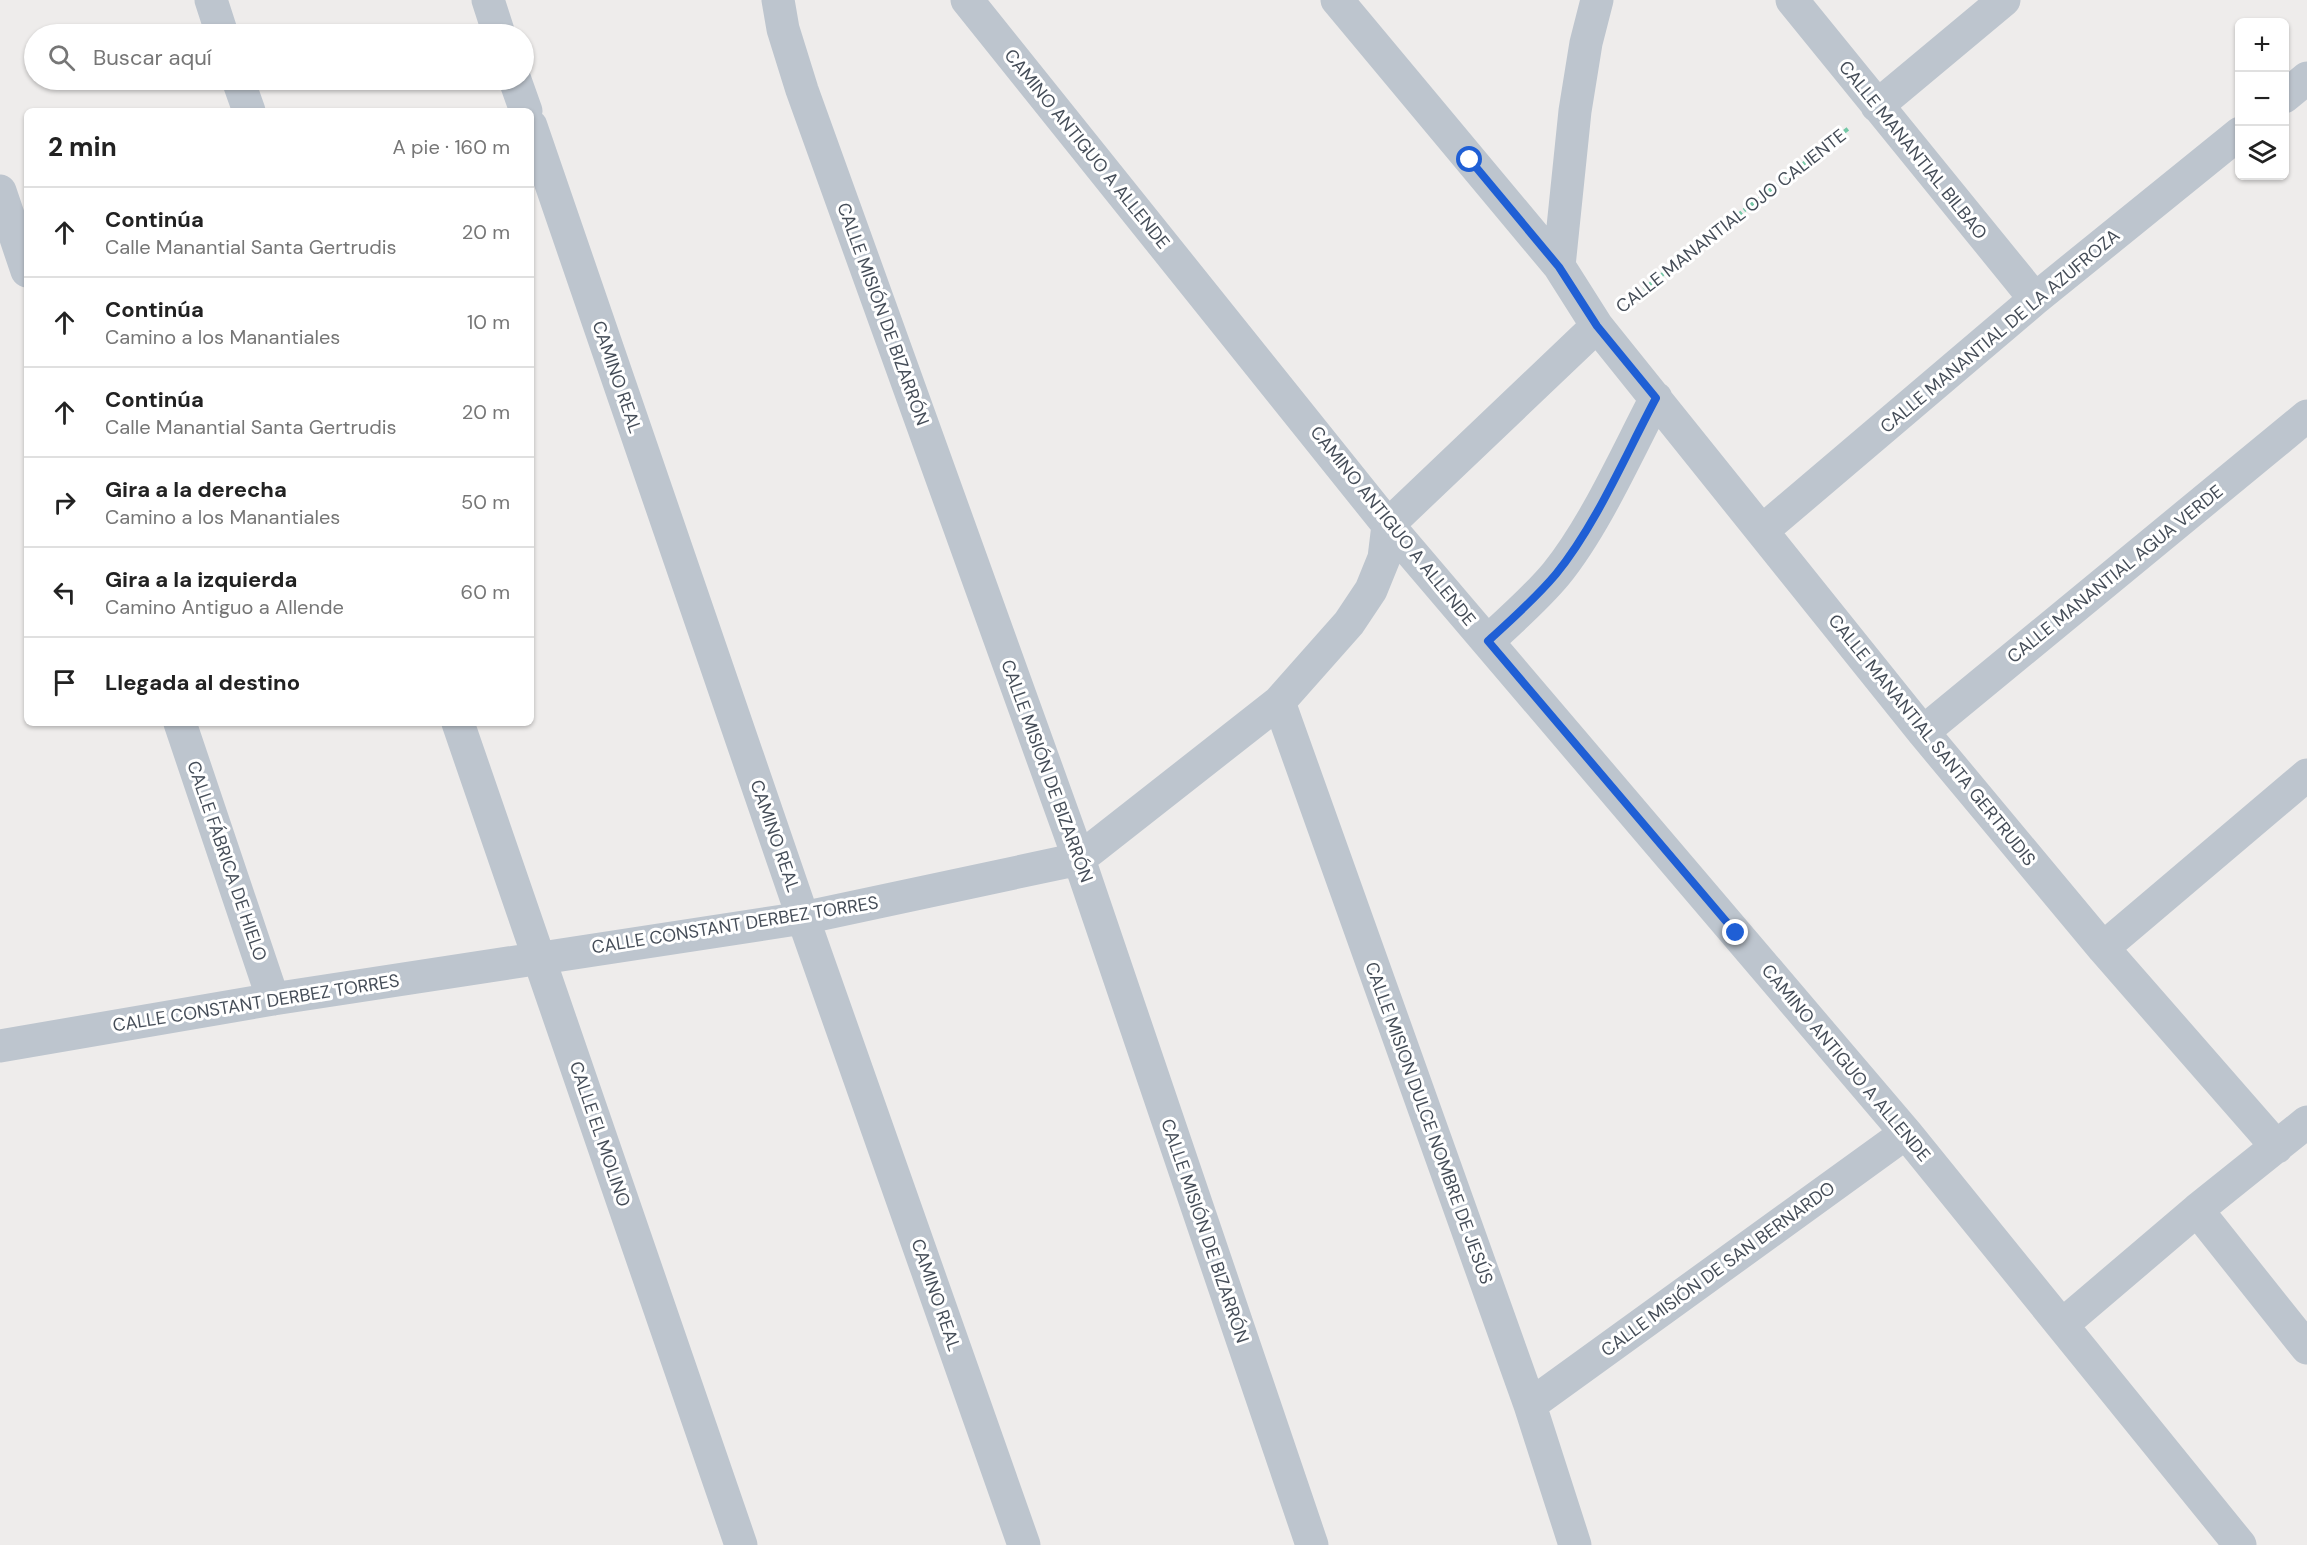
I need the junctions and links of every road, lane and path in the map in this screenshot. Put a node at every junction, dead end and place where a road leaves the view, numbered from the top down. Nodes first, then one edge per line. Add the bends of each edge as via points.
1 (211, 0) edge
2 (488, 0) edge
3 (778, 0) edge
4 (967, 0) edge
5 (1337, 0) edge
6 (1597, 0) edge
7 (1792, 0) edge
8 (2004, 0) edge
9 (219, 24) edge
10 (496, 24) edge
11 (2307, 78) edge
12 (242, 90) edge
13 (519, 90) edge
14 (2289, 93) edge
15 (1877, 106) junction
16 (248, 108) edge
17 (525, 108) edge
18 (534, 135) edge
19 (2235, 137) edge
20 (0, 191) edge
21 (24, 262) edge
22 (1559, 267) junction
23 (2035, 299) junction
24 (1597, 326) junction
25 (1656, 398) junction
26 (2307, 416) edge
27 (1388, 525) junction
28 (1762, 531) junction
29 (1488, 641) junction
30 (1280, 702) junction
31 (181, 726) edge
32 (460, 726) edge
33 (1923, 732) junction
34 (2307, 775) edge
35 (1079, 859) junction
36 (803, 918) junction
37 (2103, 948) junction
38 (539, 957) junction
39 (273, 999) junction
40 (1, 1042) edge
41 (2307, 1122) edge
42 (1906, 1133) junction
43 (2277, 1147) junction
44 (2197, 1210) junction
45 (2062, 1325) junction
46 (2307, 1348) edge
47 (1530, 1405) junction
48 (741, 1545) edge
49 (1024, 1545) edge
50 (1312, 1545) edge
51 (1575, 1545) edge
52 (2240, 1545) edge

1 - 9 street
2 - 10 street
3 - 35 street, CALLE MISIÓN DE BIZARRÓN via 802,90
4 - 27 street, CAMINO ANTIGUO A ALLENDE
5 - 22 street
6 - 22 street via 1575,111
7 - 15 street, CALLE MANANTIAL BILBAO
8 - 15 street
11 - 14 street
12 - 16 street
13 - 17 street
15 - 23 street, CALLE MANANTIAL BILBAO
15 - 24 path, CALLE MANANTIAL OJO CALIENTE
18 - 36 street, CAMINO REAL
19 - 23 street, CALLE MANANTIAL DE LA AZUFROZA
20 - 21 street
22 - 24 street, CALLE MANANTIAL SANTA GERTRUDIS
23 - 28 street, CALLE MANANTIAL DE LA AZUFROZA
24 - 25 street, CALLE MANANTIAL SANTA GERTRUDIS
24 - 27 street
25 - 28 street, CALLE MANANTIAL SANTA GERTRUDIS
25 - 29 street via 1608,489 1557,573
26 - 33 street, CALLE MANANTIAL AGUA VERDE
27 - 29 street, CAMINO ANTIGUO A ALLENDE
27 - 30 street, CALLE CONSTANT DERBEZ TORRES via 1384,558 1371,590 1349,623
28 - 33 street, CALLE MANANTIAL SANTA GERTRUDIS
29 - 42 street, CAMINO ANTIGUO A ALLENDE
30 - 35 street, CALLE CONSTANT DERBEZ TORRES
30 - 47 street, CALLE MISION DULCE NOMBRE DE JESÚS
31 - 39 street, CALLE FÁBRICA DE HIELO
32 - 38 street, CALLE EL MOLINO
33 - 37 street, CALLE MANANTIAL SANTA GERTRUDIS
34 - 37 street
35 - 36 street, CALLE CONSTANT DERBEZ TORRES
35 - 50 street, CALLE MISIÓN DE BIZARRÓN
36 - 38 street, CALLE CONSTANT DERBEZ TORRES
36 - 49 street, CAMINO REAL
37 - 43 street, CALLE MANANTIAL SANTA GERTRUDIS
38 - 39 street, CALLE CONSTANT DERBEZ TORRES
38 - 48 street, CALLE EL MOLINO
39 - 40 street, CALLE CONSTANT DERBEZ TORRES
41 - 43 street
42 - 45 street, CAMINO ANTIGUO A ALLENDE
42 - 47 street, CALLE MISIÓN DE SAN BERNARDO
43 - 44 street
44 - 45 street
44 - 46 street
45 - 52 street, CAMINO ANTIGUO A ALLENDE
47 - 51 street, CALLE MISION DULCE NOMBRE DE JESÚS

